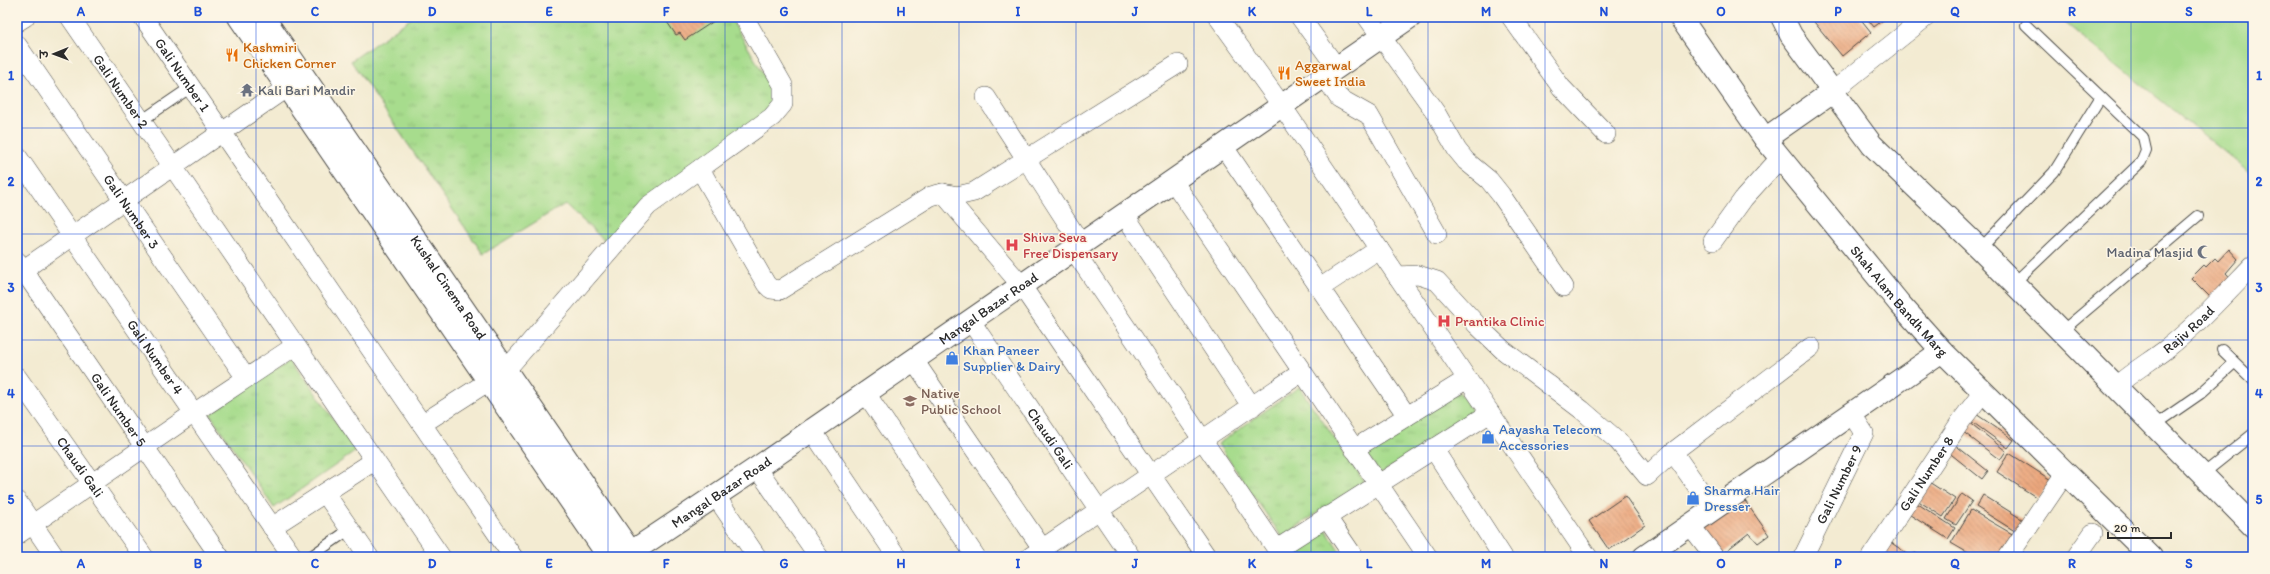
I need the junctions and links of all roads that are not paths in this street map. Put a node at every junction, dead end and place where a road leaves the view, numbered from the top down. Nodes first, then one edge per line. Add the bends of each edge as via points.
1 (25, 17) edge
2 (70, 17) edge
3 (143, 17) edge
4 (239, 17) edge
5 (263, 17) edge
6 (744, 17) edge
7 (1218, 17) edge
8 (1300, 17) edge
9 (1367, 17) edge
10 (1410, 17) edge
11 (1511, 17) edge
12 (1680, 17) edge
13 (1782, 17) edge
14 (1926, 17) edge
15 (17, 22) edge
16 (2026, 26) dead end
17 (1381, 37) junction
18 (17, 45) edge
19 (1178, 64) dead end
20 (1331, 73) junction
21 (294, 82) junction
22 (191, 87) junction
23 (1832, 92) junction
24 (986, 97) dead end
25 (2100, 98) junction
26 (1282, 106) junction
27 (141, 121) junction
28 (222, 132) junction
29 (1606, 134) dead end
30 (1765, 139) junction
31 (1223, 146) junction
32 (17, 156) edge
33 (1780, 158) junction
34 (1026, 159) junction
35 (172, 167) junction
36 (700, 169) junction
37 (1173, 181) junction
38 (943, 193) junction
39 (124, 200) junction
40 (1124, 214) junction
41 (2198, 216) dead end
42 (1437, 234) dead end
43 (72, 236) junction
44 (1713, 241) dead end
45 (1077, 247) junction
46 (1379, 249) junction
47 (1980, 249) junction
48 (2253, 265) edge
49 (19, 268) edge
50 (1397, 276) junction
51 (2014, 283) junction
52 (1020, 285) junction
53 (1564, 287) dead end
54 (1320, 288) junction
55 (970, 320) junction
56 (2062, 331) junction
57 (295, 346) junction
58 (1811, 347) dead end
59 (2222, 350) dead end
60 (1942, 351) junction
61 (913, 359) junction
62 (2234, 363) junction
63 (1302, 372) junction
64 (497, 376) junction
65 (17, 377) edge
66 (246, 378) junction
67 (1467, 379) junction
68 (2253, 380) edge
69 (2116, 386) junction
70 (865, 392) junction
71 (1983, 392) junction
72 (1252, 406) junction
73 (194, 413) junction
74 (1490, 413) junction
75 (1851, 413) junction
76 (1407, 416) junction
77 (422, 424) junction
78 (2155, 425) junction
79 (811, 429) junction
80 (2253, 434) edge
81 (1202, 441) junction
82 (145, 447) junction
83 (1433, 448) junction
84 (1354, 449) junction
85 (1673, 452) junction
86 (374, 461) junction
87 (757, 468) junction
88 (2066, 472) junction
89 (2203, 474) junction
90 (1151, 475) junction
91 (1377, 483) junction
92 (93, 484) junction
93 (324, 493) junction
94 (715, 495) junction
95 (17, 501) edge
96 (1713, 509) junction
97 (1099, 510) junction
98 (1326, 516) junction
99 (33, 524) junction
100 (1690, 525) junction
101 (2253, 526) edge
102 (272, 527) junction
103 (350, 530) junction
104 (2093, 533) dead end
105 (17, 535) edge
106 (1279, 553) edge
107 (1040, 554) edge
108 (629, 555) edge
109 (56, 557) edge
110 (144, 557) edge
111 (220, 557) edge
112 (293, 557) edge
113 (310, 557) edge
114 (369, 557) edge
115 (441, 557) edge
116 (513, 557) edge
117 (609, 557) edge
118 (757, 557) edge
119 (819, 557) edge
120 (897, 557) edge
121 (976, 557) edge
122 (1131, 557) edge
123 (1207, 557) edge
124 (1354, 557) edge
125 (1428, 557) edge
126 (1503, 557) edge
127 (1588, 557) edge
128 (1644, 557) edge
129 (1715, 557) edge
130 (1804, 557) edge
131 (1871, 557) edge
132 (2008, 557) edge
133 (2076, 557) edge
134 (2151, 557) edge

1 - 15 street
2 - 27 street, Gali Number 2
3 - 22 street, Gali Number 1
4 - 21 street, Kushal Cinema Road
5 - 21 street, Kushal Cinema Road
6 - 36 street via 783,85 782,104 772,117
7 - 26 street
8 - 20 street
9 - 17 street
10 - 17 street, Mangal Bazar Road
11 - 29 street via 1561,87
12 - 30 street, Shah Alam Bandh Marg
13 - 23 street via 1791,35
14 - 23 street
16 - 25 lane
17 - 20 street, Mangal Bazar Road
17 - 53 street via 1436,113 1457,150 1466,161 1490,180
18 - 39 street, Gali Number 3
19 - 34 street
20 - 26 street, Mangal Bazar Road
20 - 42 street via 1339,98 1369,115
21 - 28 street
21 - 64 street, Kushal Cinema Road
22 - 27 lane
22 - 28 street, Gali Number 1
23 - 30 street
23 - 47 street via 1872,145
24 - 34 street
25 - 47 lane via 2054,172
25 - 51 lane via 2143,138 2146,150 2141,162
26 - 31 street, Mangal Bazar Road
26 - 46 street
27 - 35 street, Gali Number 2
28 - 35 street
28 - 77 street, Gali Number 1
30 - 33 street, Shah Alam Bandh Marg
31 - 37 street, Mangal Bazar Road
31 - 54 street
32 - 43 street, Gali Number 4
33 - 44 street via 1744,198
33 - 60 street, Shah Alam Bandh Marg via 1899,303
34 - 38 street via 974,192 957,196
34 - 45 street
35 - 39 street
35 - 57 street, Gali Number 2
36 - 38 street via 766,284 771,289 780,290 931,196
36 - 64 street via 648,206
37 - 40 street, Mangal Bazar Road
37 - 63 street
38 - 52 street
39 - 43 street
39 - 66 street, Gali Number 3
40 - 45 street, Mangal Bazar Road
40 - 72 street
41 - 56 lane
43 - 49 street
43 - 73 street, Gali Number 4
45 - 52 street, Mangal Bazar Road
45 - 81 street
46 - 50 street
46 - 54 street
47 - 51 street
48 - 69 street, Rajiv Road via 2192,327
49 - 82 street, Gali Number 5
50 - 67 street
50 - 85 street via 1418,275 1437,281 1476,325 1503,350 1618,441 1647,476
51 - 56 street
52 - 55 street, Mangal Bazar Road
52 - 90 street
54 - 76 street
55 - 61 street, Mangal Bazar Road
55 - 97 street, Chaudi Gali
56 - 69 street
57 - 66 street
57 - 86 street, Gali Number 2
58 - 85 street
59 - 62 lane
60 - 71 street, Shah Alam Bandh Marg
60 - 75 street
61 - 70 street, Mangal Bazar Road
61 - 107 street
62 - 68 lane
62 - 78 lane via 2200,394
63 - 72 street
63 - 84 street
64 - 77 street
64 - 108 street, Kushal Cinema Road
64 - 117 street, Kushal Cinema Road
65 - 92 street, Chaudi Gali
66 - 73 street
67 - 74 street
67 - 76 street
69 - 78 street
70 - 79 street, Mangal Bazar Road
70 - 121 street
71 - 88 street, Shah Alam Bandh Marg
71 - 131 street, Gali Number 8
72 - 81 street
73 - 82 street
73 - 102 street, Gali Number 4
74 - 83 street
74 - 127 street
75 - 96 street
75 - 130 street, Gali Number 9 via 1864,433
76 - 84 street
77 - 116 street, Gali Number 1
78 - 89 street
79 - 87 street, Mangal Bazar Road
79 - 120 street
80 - 89 lane
81 - 90 street
81 - 106 street
82 - 92 street
82 - 111 street, Gali Number 5
83 - 91 street
83 - 126 street
84 - 91 street
85 - 96 street
86 - 93 street
86 - 115 street, Gali Number 2
87 - 94 street, Mangal Bazar Road
87 - 119 street
88 - 132 street
88 - 134 street, Shah Alam Bandh Marg
89 - 101 street
90 - 97 street
90 - 123 street
91 - 98 street
91 - 125 street
92 - 99 street
92 - 110 street, Chaudi Gali
93 - 102 street
93 - 103 street
94 - 108 street, Mangal Bazar Road
94 - 118 street
95 - 99 street
96 - 100 street
97 - 107 street
97 - 122 street, Chaudi Gali
98 - 106 street
98 - 124 street
99 - 105 street
99 - 109 street
100 - 128 street
100 - 129 street
102 - 112 street, Gali Number 4
103 - 113 lane
103 - 114 street
104 - 133 street

